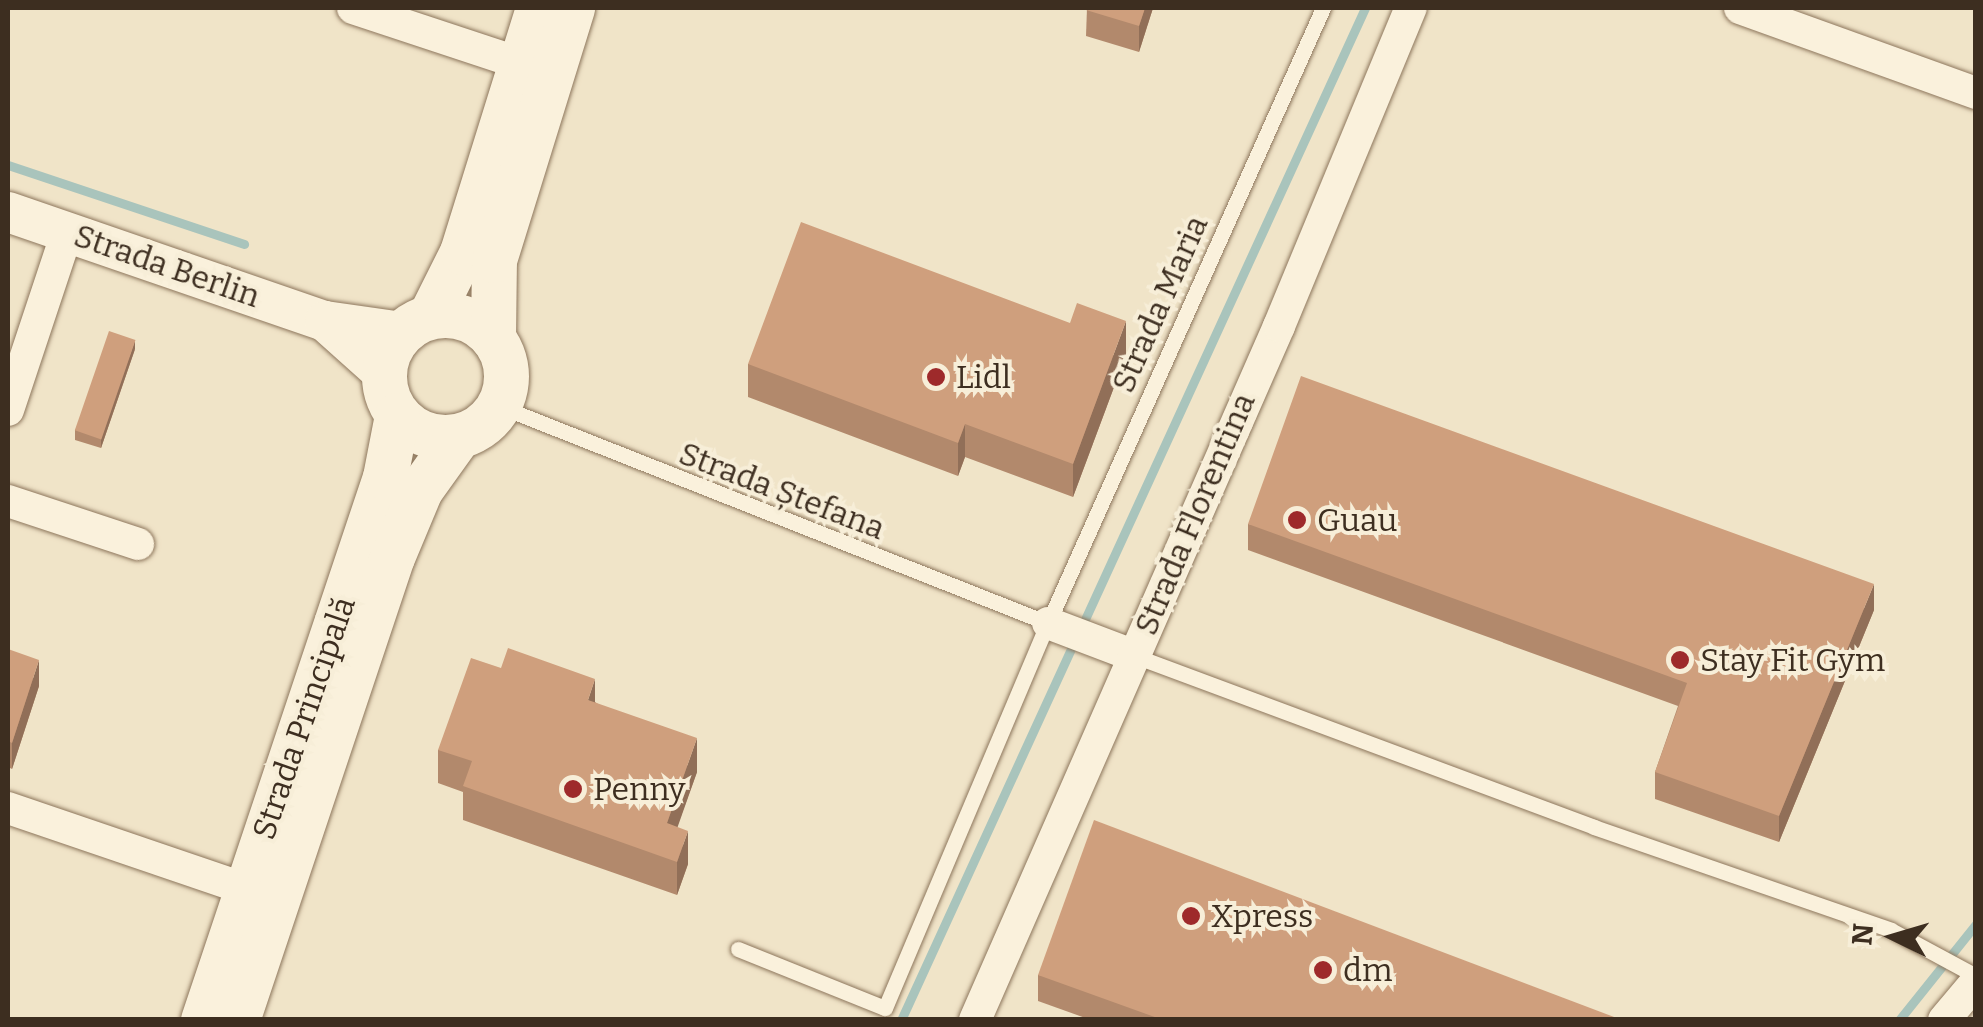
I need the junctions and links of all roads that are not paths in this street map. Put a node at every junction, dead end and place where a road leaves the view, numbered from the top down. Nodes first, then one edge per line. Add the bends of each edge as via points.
1 (353, 8) edge
2 (538, 8) edge
3 (572, 8) edge
4 (1323, 8) edge
5 (1411, 8) edge
6 (1740, 8) edge
7 (520, 63) junction
8 (1976, 94) edge
9 (8, 212) edge
10 (67, 232) junction
11 (326, 321) junction
12 (416, 324) junction
13 (493, 338) junction
14 (390, 394) junction
15 (499, 406) junction
16 (8, 410) edge
17 (458, 437) junction
18 (8, 501) edge
19 (138, 544) dead end
20 (1053, 625) junction
21 (1135, 656) junction
22 (8, 808) edge
23 (246, 889) junction
24 (738, 949) dead end
25 (1972, 976) edge
26 (203, 1020) edge
27 (236, 1020) edge
28 (976, 1020) edge
29 (1944, 1020) edge

1 - 7 street
2 - 7 main road
3 - 13 main road via 494,260
4 - 20 lane, Strada Maria
5 - 21 street, Strada Florentina
6 - 8 street via 1804,25
7 - 12 main road via 462,252
9 - 10 street, Strada Berlin
10 - 11 street, Strada Berlin
10 - 16 street
11 - 12 street, Strada Berlin
11 - 14 street, Strada Berlin
12 - 13 main road via 464,318
12 - 14 main road via 389,350
13 - 15 main road via 507,371
14 - 17 main road via 424,435
14 - 23 main road, Strada Principală via 384,476
15 - 17 main road via 489,420
15 - 20 lane, Strada Ștefana
17 - 27 main road, Strada Principală via 420,490 392,557
18 - 19 street
20 - 21 street
20 - 24 lane, Strada Maria via 885,1008
21 - 25 lane via 1930,948
21 - 28 street, Strada Florentina
22 - 23 street
23 - 26 main road, Strada Principală
25 - 29 street

